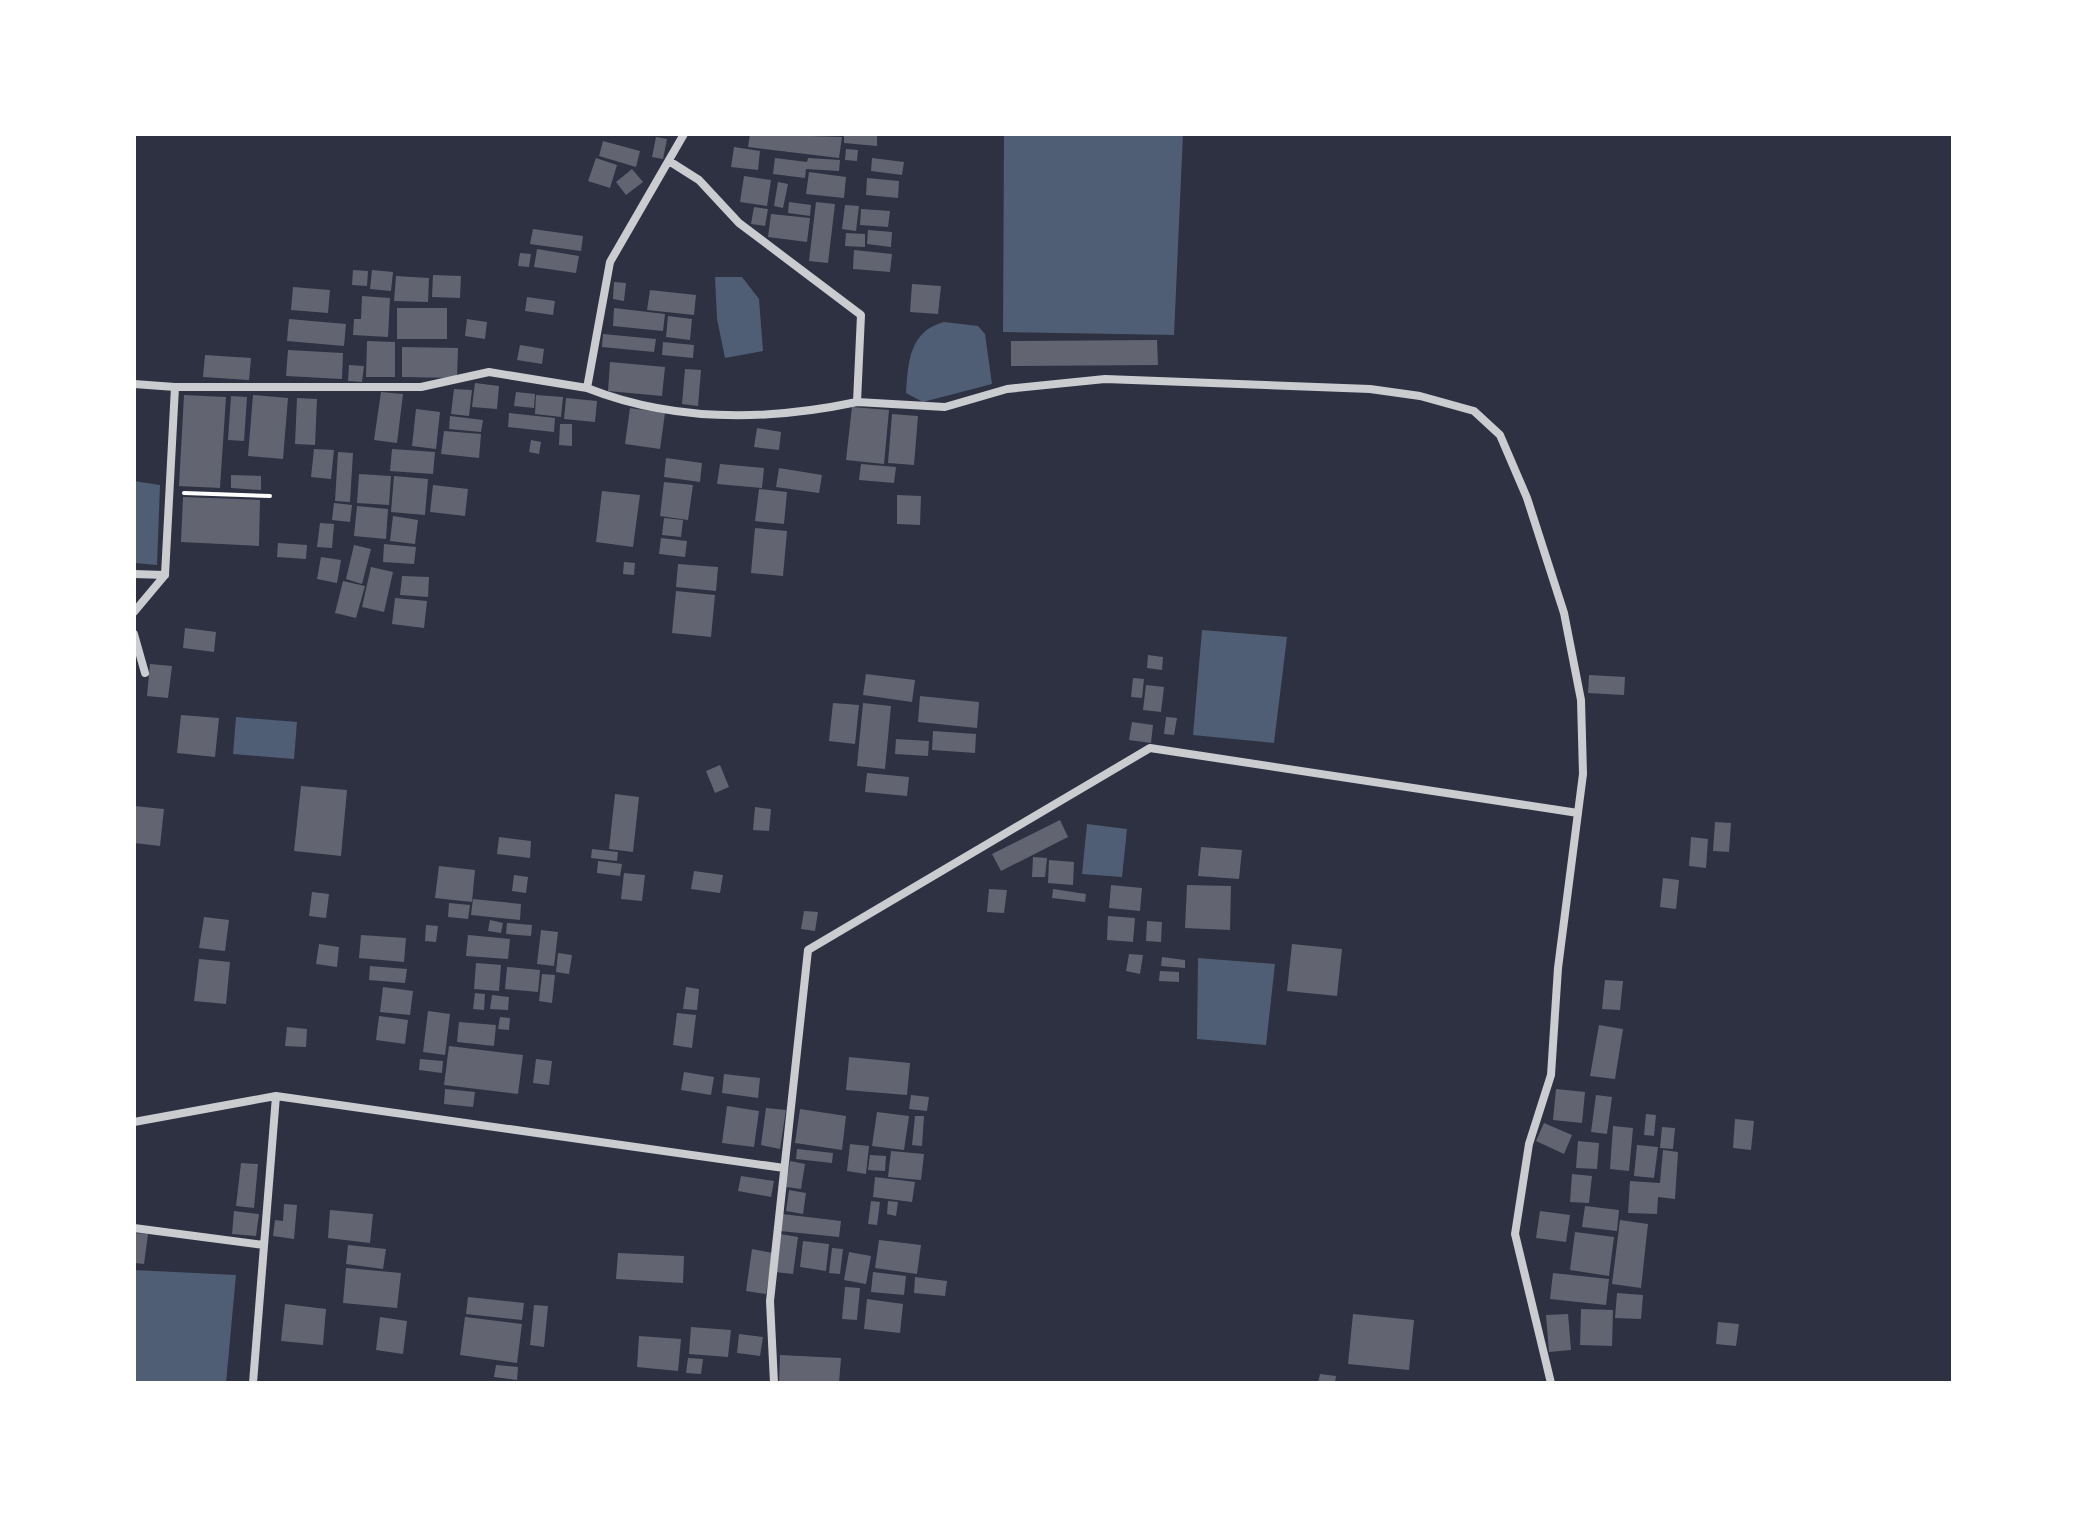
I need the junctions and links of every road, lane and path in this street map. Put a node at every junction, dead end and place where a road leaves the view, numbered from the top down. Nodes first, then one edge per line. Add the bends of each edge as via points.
1 (684, 134) edge
2 (669, 161) junction
3 (134, 384) edge
4 (175, 387) junction
5 (587, 388) junction
6 (857, 402) junction
7 (169, 493) junction
8 (270, 496) dead end
9 (134, 574) edge
10 (165, 575) junction
11 (134, 612) edge
12 (134, 634) edge
13 (145, 673) dead end
14 (1578, 813) junction
15 (276, 1096) junction
16 (134, 1122) edge
17 (784, 1168) junction
18 (134, 1228) edge
19 (264, 1245) junction
20 (253, 1383) edge
21 (774, 1383) edge
22 (1551, 1383) edge

1 - 2 street
2 - 5 street via 610,262
2 - 6 street via 699,180 739,223 861,315
3 - 4 street
4 - 5 street via 421,387 489,372
4 - 7 street
5 - 6 street via 627,404 709,415 801,414
6 - 14 street via 945,407 1007,389 1120,380 1370,389 1474,411 1500,435 1527,498 1564,613 1581,700
7 - 8 path
7 - 10 street
9 - 10 street
10 - 11 street
12 - 13 street
14 - 17 street via 1150,748 808,950
14 - 22 street via 1558,968 1551,1075 1529,1144 1515,1234
15 - 16 street
15 - 17 street
15 - 19 street
17 - 21 street via 770,1301
18 - 19 street
19 - 20 street

